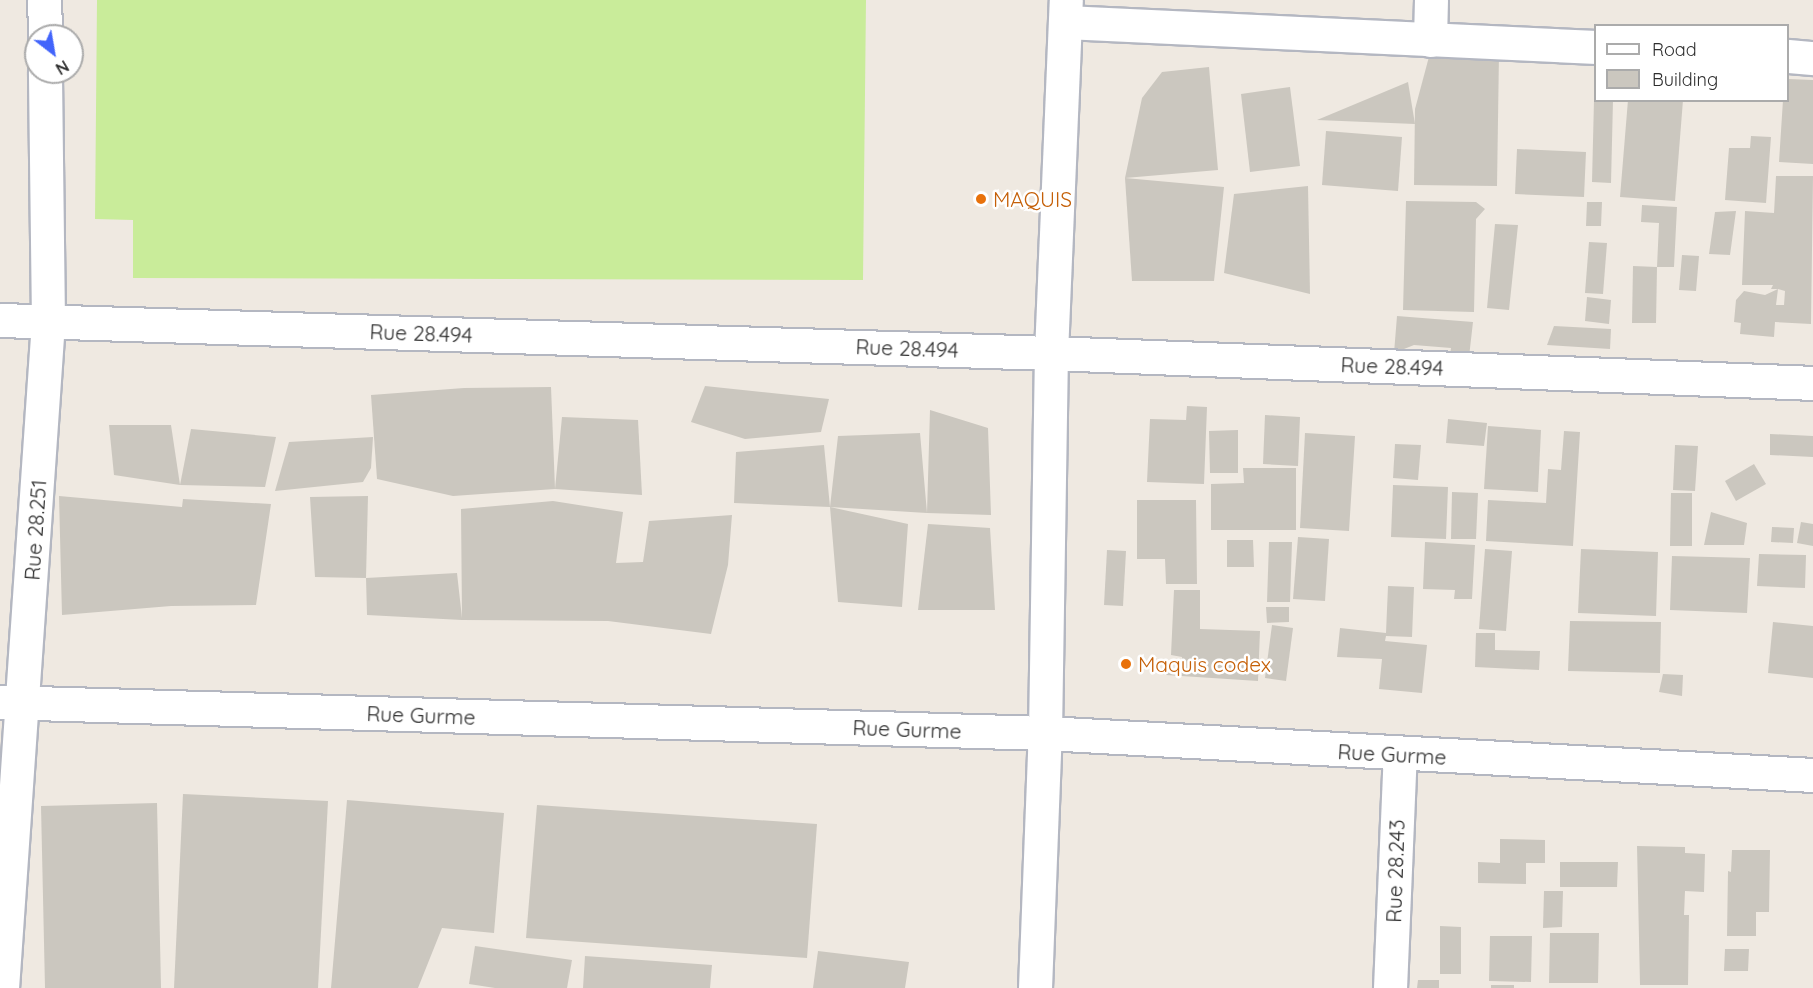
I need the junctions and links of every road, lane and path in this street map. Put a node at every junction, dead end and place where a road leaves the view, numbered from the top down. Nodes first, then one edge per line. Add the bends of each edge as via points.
1 (44, 0) edge
2 (1431, 0) edge
3 (1066, 11) edge
4 (45, 24) edge
5 (1430, 40) junction
6 (1594, 47) edge
7 (1789, 56) edge
8 (1813, 58) edge
9 (45, 84) edge
10 (0, 320) edge
11 (48, 322) junction
12 (1052, 353) junction
13 (1813, 383) edge
14 (12, 703) edge
15 (1045, 733) junction
16 (1400, 754) junction
17 (1813, 775) edge
18 (2, 988) edge
19 (1035, 988) edge
20 (1390, 988) edge

1 - 4 street
2 - 5 street
3 - 5 street
3 - 12 street
5 - 6 street
7 - 8 street
9 - 11 street, Rue 28.251
10 - 11 street, Rue 28.494
11 - 12 street, Rue 28.494
11 - 14 street, Rue 28.251
12 - 13 street, Rue 28.494
12 - 15 street
14 - 15 street, Rue Gurme
14 - 18 street, Rue 28.251
15 - 16 street, Rue Gurme
15 - 19 street
16 - 17 street, Rue Gurme
16 - 20 street, Rue 28.243

